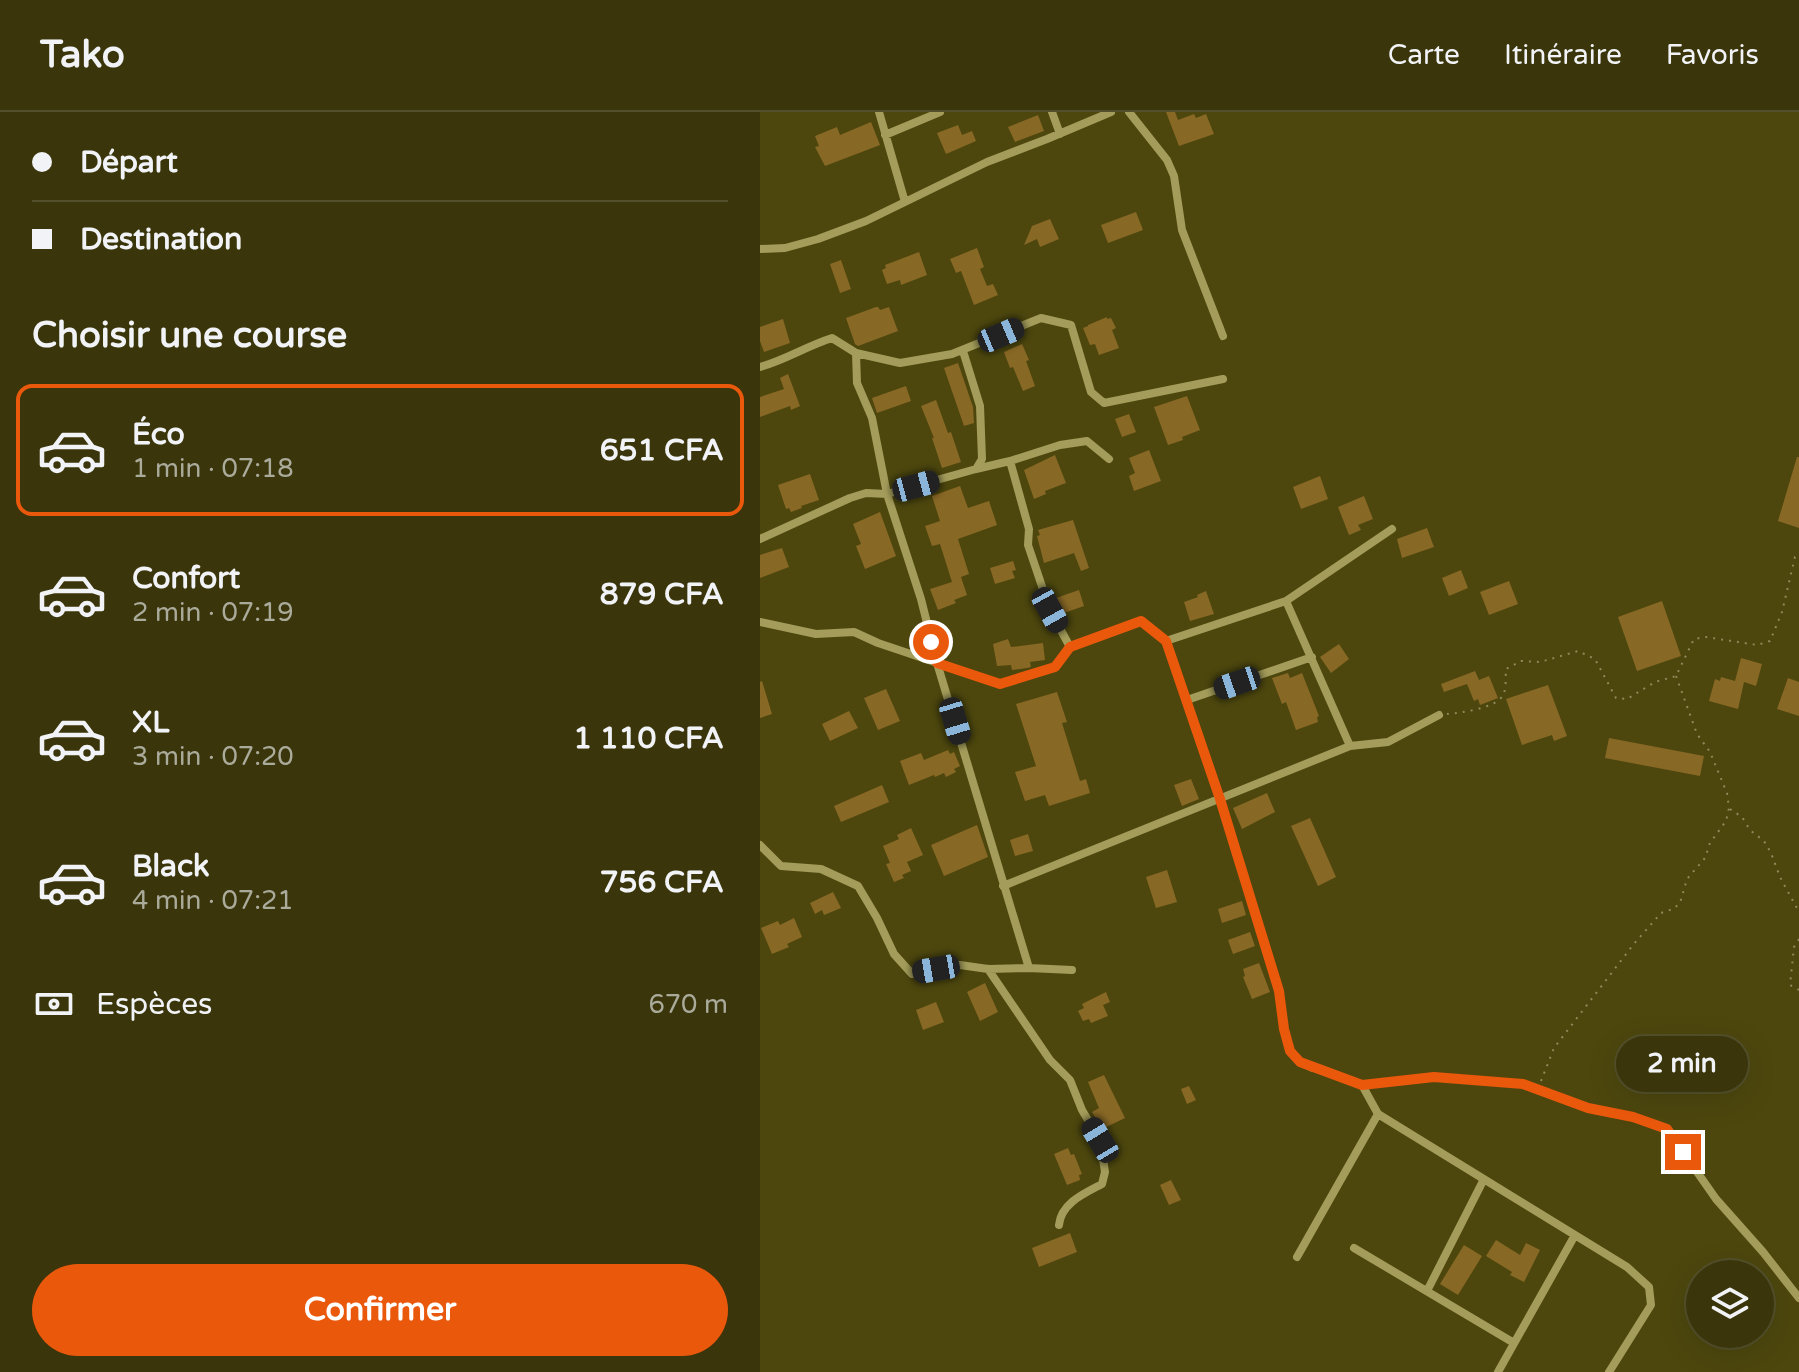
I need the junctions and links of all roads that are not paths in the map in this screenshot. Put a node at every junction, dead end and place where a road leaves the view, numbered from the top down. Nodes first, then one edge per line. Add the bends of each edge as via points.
1 (879, 112) edge
2 (940, 112) edge
3 (1052, 112) edge
4 (1111, 112) edge
5 (1129, 112) edge
6 (1060, 134) junction
7 (885, 135) junction
8 (905, 202) junction
9 (760, 249) edge
10 (1223, 336) dead end
11 (963, 351) junction
12 (856, 353) junction
13 (760, 367) edge
14 (1223, 379) dead end
15 (1109, 459) dead end
16 (1010, 461) junction
17 (976, 469) junction
18 (887, 494) junction
19 (1392, 529) dead end
20 (760, 539) edge
21 (1286, 601) junction
22 (760, 622) edge
23 (1166, 641) junction
24 (1070, 647) junction
25 (1312, 657) junction
26 (937, 663) junction
27 (1187, 700) junction
28 (1439, 715) road end
29 (1350, 746) junction
30 (1220, 799) junction
31 (760, 845) edge
32 (1003, 886) junction
33 (1029, 968) junction
34 (988, 969) junction
35 (1072, 970) dead end
36 (1362, 1085) junction
37 (1378, 1114) junction
38 (1484, 1179) junction
39 (1059, 1225) dead end
40 (1575, 1235) junction
41 (1354, 1248) dead end
42 (1297, 1257) dead end
43 (1427, 1291) junction
44 (1799, 1298) edge
45 (1514, 1343) junction
46 (1498, 1372) edge
47 (1609, 1372) edge

1 - 7 street
2 - 7 street
3 - 6 street
4 - 6 street
5 - 10 street via 1174,176 1182,230
6 - 8 street
7 - 8 street
8 - 9 street via 818,239
11 - 12 street via 900,363
11 - 14 street via 1041,318 1071,325 1091,392 1104,403
11 - 17 street via 980,406 982,459
12 - 13 street via 832,338
12 - 18 street via 857,383 872,418
15 - 16 street via 1087,441
16 - 17 street
16 - 24 street via 1029,529 1028,545 1050,610
17 - 18 street
18 - 20 street via 850,498
18 - 26 street
19 - 21 street
21 - 23 street
21 - 25 street
22 - 26 street via 816,634 854,632
23 - 24 street via 1141,621
23 - 27 street
24 - 26 street via 1055,667 1000,684
25 - 27 street
25 - 29 street
26 - 32 street
27 - 30 street
28 - 29 street via 1388,742
29 - 30 street
30 - 32 street
30 - 36 street via 1279,991 1290,1051 1300,1062
31 - 34 street via 781,866 821,869 858,886 894,954 912,974 960,965
32 - 33 street
33 - 34 street
33 - 35 street
34 - 39 street via 1050,1060 1070,1080 1100,1140 1102,1184 1074,1199
36 - 37 street
36 - 44 street via 1434,1077 1523,1084 1667,1129 1716,1199
37 - 38 street
37 - 42 street
38 - 40 street
38 - 43 street
40 - 45 street
40 - 47 street via 1649,1287 1651,1305
41 - 43 street
43 - 45 street
45 - 46 street

